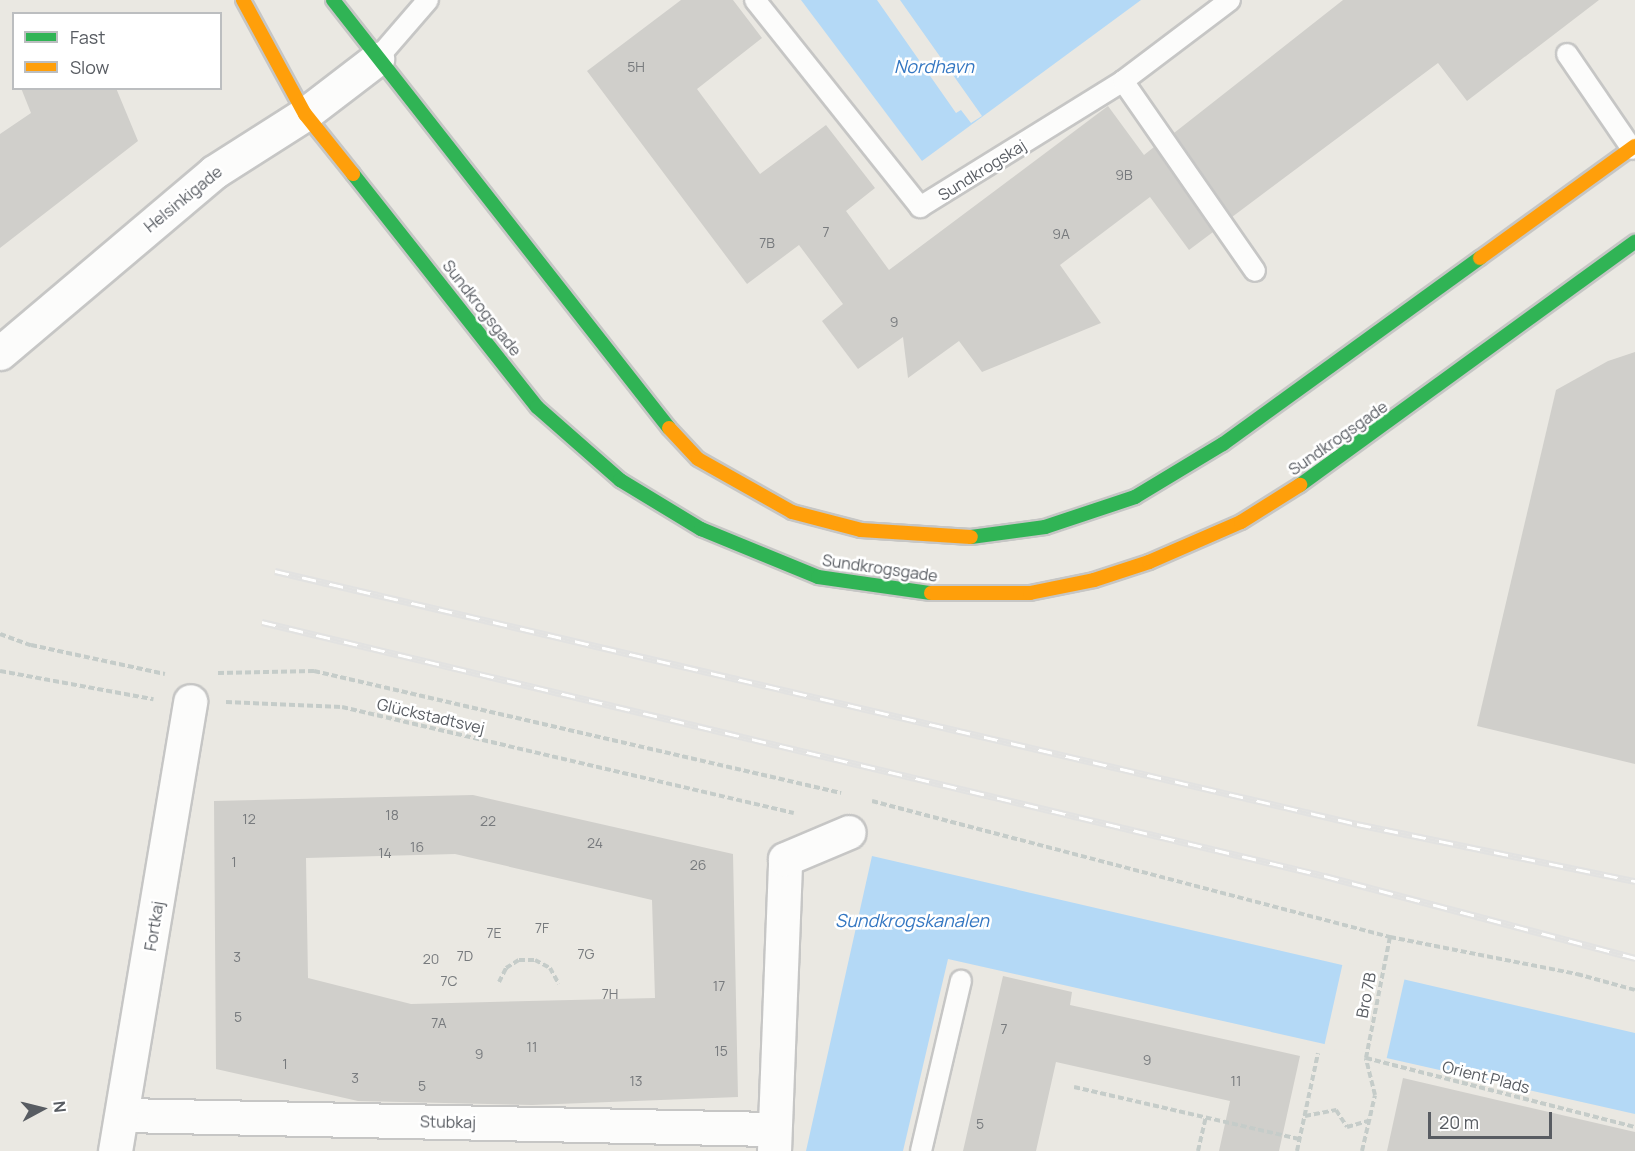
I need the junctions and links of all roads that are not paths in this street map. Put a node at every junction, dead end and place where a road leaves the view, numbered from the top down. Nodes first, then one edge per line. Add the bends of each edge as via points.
1 (243, 0) edge
2 (333, 0) edge
3 (428, 0) edge
4 (755, 0) edge
5 (1230, 0) edge
6 (1566, 54) dead end
7 (377, 59) junction
8 (1123, 81) junction
9 (304, 114) junction
10 (1634, 149) edge
11 (1635, 242) edge
12 (1255, 271) dead end
13 (0, 353) edge
14 (190, 701) road end
15 (849, 832) road end
16 (961, 981) dead end
17 (123, 1115) junction
18 (773, 1140) edge
19 (115, 1151) edge
20 (921, 1151) edge

1 - 9 street, Sundkrogsgade
2 - 7 street
3 - 7 lane
4 - 8 lane, Sundkrogskaj via 920,207
5 - 8 lane, Sundkrogskaj
6 - 10 lane
7 - 9 street, Helsinkigade
7 - 10 street via 635,390 698,459 792,512 861,530 962,538 1045,527 1135,497 1232,438
8 - 12 lane
9 - 11 street, Sundkrogsgade via 537,407 621,480 701,529 818,578 923,593 1030,593 1094,580 1149,562 1241,522 1314,477
9 - 13 street, Helsinkigade via 214,172
14 - 17 street, Fortkaj
15 - 18 street via 785,859
16 - 20 lane
17 - 18 street, Stubkaj
17 - 19 street, Fortkaj

